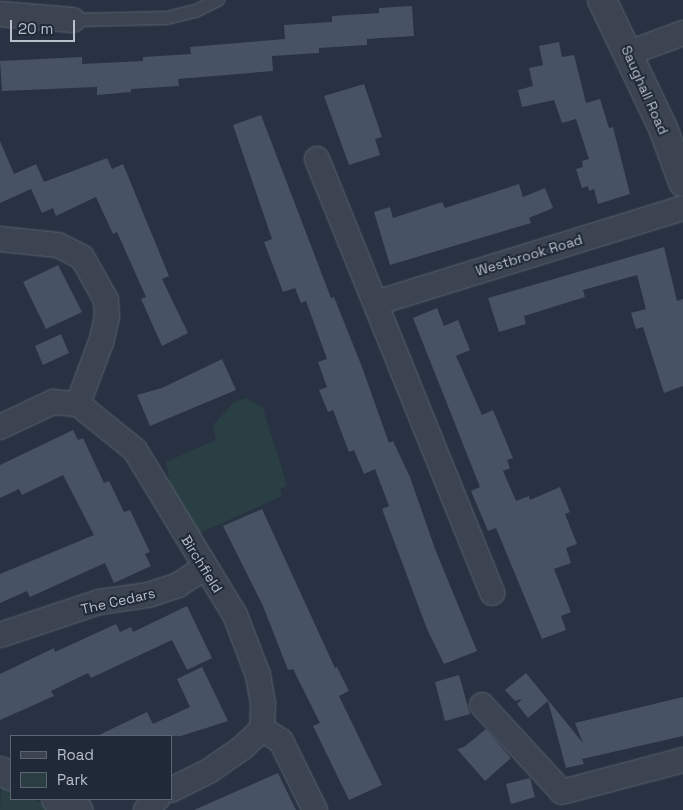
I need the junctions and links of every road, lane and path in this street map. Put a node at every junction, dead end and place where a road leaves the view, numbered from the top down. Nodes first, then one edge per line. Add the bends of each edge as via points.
1 (218, 0) edge
2 (602, 0) edge
3 (32, 8) edge
4 (0, 14) edge
5 (73, 20) joint
6 (683, 33) edge
7 (629, 53) junction
8 (317, 159) dead end
9 (683, 182) edge
10 (683, 208) edge
11 (0, 239) edge
12 (376, 303) junction
13 (78, 404) junction
14 (0, 427) edge
15 (204, 568) junction
16 (492, 593) dead end
17 (0, 635) edge
18 (482, 705) dead end
19 (262, 729) junction
20 (683, 760) edge
21 (172, 790) edge
22 (58, 800) edge
23 (156, 800) edge
24 (79, 810) edge
25 (146, 810) edge
26 (315, 810) edge

1 - 5 lane via 196,11 168,18
2 - 7 street, Saughall Road
3 - 4 street
3 - 5 street
6 - 7 street
7 - 9 street, Saughall Road
8 - 12 street
10 - 12 street, Westbrook Road
11 - 13 street via 58,245 82,257 103,294 107,317
12 - 16 street
13 - 14 street via 53,402
13 - 15 street, Birchfield via 135,450
15 - 17 street, The Cedars via 178,585 148,595 99,602
15 - 19 street, Birchfield via 235,615 248,645 263,704
18 - 20 street via 562,792
19 - 21 street via 210,771
19 - 26 street via 281,741
22 - 24 street
23 - 25 street

